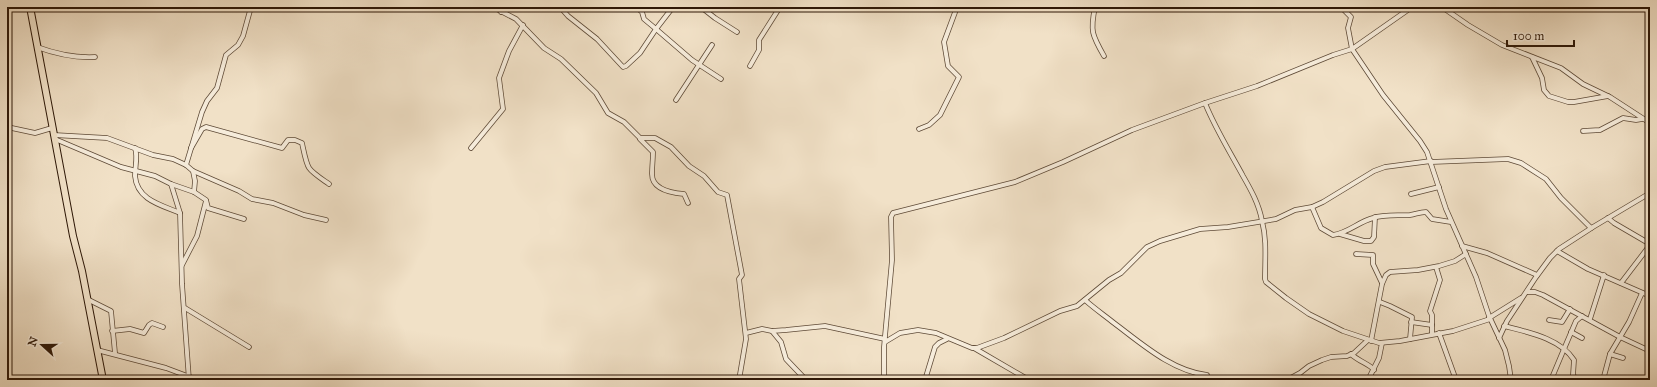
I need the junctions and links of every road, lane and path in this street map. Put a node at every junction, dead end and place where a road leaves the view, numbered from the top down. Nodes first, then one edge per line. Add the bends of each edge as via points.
1 (30, 7) edge
2 (251, 7) edge
3 (494, 7) edge
4 (506, 7) edge
5 (560, 7) edge
6 (636, 7) edge
7 (673, 7) edge
8 (700, 7) edge
9 (780, 7) edge
10 (957, 7) edge
11 (1095, 7) edge
12 (1341, 7) edge
13 (1412, 7) edge
14 (1442, 7) edge
15 (501, 12) junction
16 (523, 25) junction
17 (656, 29) junction
18 (737, 32) dead end
19 (712, 45) dead end
20 (37, 47) junction
21 (1352, 49) junction
22 (1104, 56) dead end
23 (95, 57) dead end
24 (1532, 57) junction
25 (700, 64) junction
26 (750, 66) dead end
27 (721, 79) dead end
28 (1608, 96) junction
29 (676, 100) dead end
30 (1205, 103) junction
31 (1642, 119) junction
32 (1650, 123) edge
33 (7, 127) edge
34 (52, 128) junction
35 (919, 130) dead end
36 (1583, 131) dead end
37 (54, 137) junction
38 (640, 138) junction
39 (135, 148) junction
40 (191, 148) junction
41 (471, 148) dead end
42 (1431, 161) junction
43 (186, 165) junction
44 (136, 171) junction
45 (193, 172) junction
46 (171, 184) junction
47 (329, 184) dead end
48 (1439, 187) junction
49 (194, 192) junction
50 (1650, 193) edge
51 (1411, 194) dead end
52 (206, 200) junction
53 (688, 203) dead end
54 (1312, 207) junction
55 (180, 213) junction
56 (1375, 217) junction
57 (1608, 218) junction
58 (244, 219) dead end
59 (326, 220) dead end
60 (1263, 221) junction
61 (1451, 222) junction
62 (1591, 228) junction
63 (1339, 234) junction
64 (1650, 245) edge
65 (1462, 246) junction
66 (1557, 251) junction
67 (1356, 254) dead end
68 (1466, 254) junction
69 (181, 265) junction
70 (1436, 267) junction
71 (1537, 275) junction
72 (1604, 275) junction
73 (1533, 283) junction
74 (1621, 283) junction
75 (1382, 284) junction
76 (1527, 292) junction
77 (1538, 293) junction
78 (1642, 293) junction
79 (1524, 296) junction
80 (1650, 296) edge
81 (87, 299) junction
82 (1085, 300) junction
83 (1380, 302) junction
84 (185, 308) junction
85 (1570, 310) junction
86 (1582, 316) junction
87 (1490, 319) junction
88 (1590, 319) junction
89 (1549, 320) dead end
90 (1411, 322) junction
91 (1432, 325) junction
92 (1504, 326) junction
93 (163, 328) dead end
94 (772, 330) junction
95 (112, 331) junction
96 (1571, 332) junction
97 (746, 333) junction
98 (1439, 333) junction
99 (1432, 334) junction
100 (1620, 337) junction
101 (1499, 338) junction
102 (1582, 338) dead end
103 (947, 339) junction
104 (1410, 339) junction
105 (885, 340) junction
106 (1369, 340) junction
107 (1382, 343) junction
108 (249, 347) dead end
109 (974, 348) junction
110 (1564, 349) junction
111 (96, 350) junction
112 (1650, 351) edge
113 (115, 353) junction
114 (1352, 354) junction
115 (1610, 354) junction
116 (1623, 358) dead end
117 (1374, 370) junction
118 (1207, 376) dead end
119 (190, 379) edge
120 (103, 380) edge
121 (739, 380) edge
122 (806, 380) edge
123 (884, 380) edge
124 (925, 380) edge
125 (1029, 380) edge
126 (1288, 380) edge
127 (1368, 380) edge
128 (1456, 380) edge
129 (1510, 380) edge
130 (1551, 380) edge
131 (1577, 380) edge
132 (1603, 380) edge

1 - 20 main road
2 - 40 street via 240,42 226,55 217,88 207,101
3 - 15 street
4 - 15 street
5 - 17 street via 597,39 623,67 640,53
6 - 17 street via 642,12 644,19
7 - 17 street
8 - 18 street
9 - 26 street via 759,40 759,50
10 - 35 street via 944,42 948,66 959,77 940,115
11 - 22 street via 1092,32
12 - 21 street via 1351,17 1348,28
13 - 21 street
14 - 24 street via 1502,44
15 - 16 street
16 - 38 street via 544,48 561,59 596,93 608,112 624,122
16 - 41 street via 509,51 499,78 503,109
17 - 25 street
19 - 25 street
20 - 23 street via 69,56
20 - 34 main road
21 - 30 street
21 - 42 street via 1383,95 1420,141
24 - 28 street via 1561,68 1583,84
24 - 28 street via 1542,78 1544,90 1549,96 1574,102
25 - 27 street
25 - 29 street
28 - 31 street
30 - 60 street via 1217,130 1254,195
30 - 105 street via 1132,130 1015,182 893,213
31 - 32 street
31 - 36 street via 1623,118 1600,130
33 - 34 street via 35,133
34 - 37 main road
37 - 39 street via 102,137
37 - 44 street via 98,158
37 - 81 main road
38 - 53 street via 653,152 653,180 661,189 684,194
38 - 97 street via 655,138 671,147 718,192 727,196 742,275 739,279
39 - 43 street
39 - 44 street
40 - 43 street
40 - 47 street via 202,129 206,127 282,148 288,140 295,140 302,143 309,170
42 - 48 street
42 - 54 street via 1385,167 1374,171
42 - 62 street via 1508,159 1521,162 1546,179
43 - 45 street
44 - 46 street
44 - 55 street via 136,181 144,196
45 - 49 street
45 - 59 street via 252,199 273,202 304,215
46 - 49 street
46 - 55 street
48 - 51 street
48 - 61 street
49 - 52 street
50 - 57 street
52 - 58 street via 208,208
52 - 69 street via 197,236
54 - 60 street
54 - 63 street via 1321,228 1332,235
55 - 69 street
56 - 61 street via 1426,212 1432,218
56 - 63 street
56 - 63 street via 1373,240 1364,241
57 - 62 street
57 - 64 street
60 - 82 street via 1192,231 1153,244 1121,273
60 - 106 street via 1266,282 1309,314 1343,331
61 - 65 street
62 - 66 street
64 - 74 street
65 - 68 street
65 - 71 street via 1487,253
66 - 71 street
66 - 72 street
67 - 75 street via 1373,255 1372,264
68 - 70 street via 1455,261
68 - 87 street
69 - 84 street
70 - 75 street via 1390,272
70 - 91 street via 1440,280 1430,311
71 - 73 street
72 - 74 street
72 - 88 street
73 - 76 street
73 - 77 street
74 - 78 street
75 - 83 street
76 - 77 street
76 - 79 street
77 - 85 street
78 - 80 street
78 - 100 street
79 - 87 street
79 - 92 street
81 - 95 street via 111,310
81 - 111 main road
82 - 109 street via 1077,306 1055,313 1004,338
82 - 118 street via 1168,361 1193,374
83 - 90 street via 1411,317
83 - 106 street
84 - 108 street
84 - 119 street
85 - 86 street
85 - 89 street via 1562,322
86 - 88 street
86 - 96 street via 1576,321
87 - 98 street
87 - 101 street
88 - 100 street
90 - 91 street
90 - 104 street
91 - 99 street
92 - 101 street
92 - 110 street via 1530,332
93 - 95 street via 152,323 144,333 130,329
94 - 97 street via 762,329
94 - 105 street via 825,326
94 - 122 street via 781,342 786,359
95 - 113 street
96 - 102 street
96 - 110 street
97 - 121 street
98 - 99 street
98 - 128 street
99 - 104 street
100 - 112 street
100 - 115 street
101 - 129 street via 1508,358
103 - 105 street via 930,332 915,330
103 - 109 street
103 - 124 street via 935,347
104 - 107 street
105 - 123 street
106 - 107 street
106 - 114 street
107 - 117 street
109 - 125 street
110 - 130 street
110 - 131 street via 1574,360 1573,374
111 - 113 street
111 - 120 main road
113 - 119 street via 166,368
114 - 117 street
114 - 126 street via 1322,360
115 - 116 street
115 - 132 street
117 - 127 street

